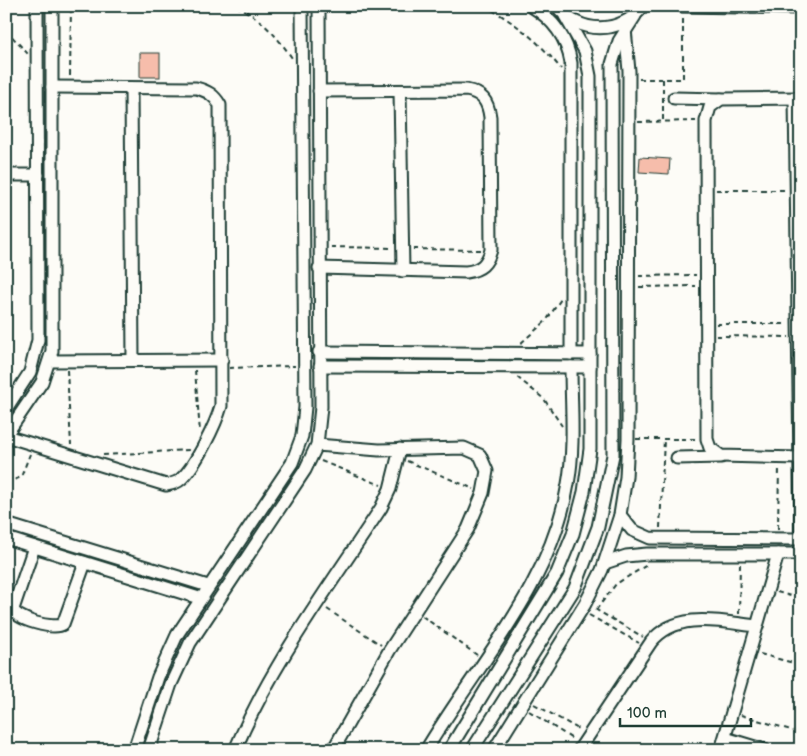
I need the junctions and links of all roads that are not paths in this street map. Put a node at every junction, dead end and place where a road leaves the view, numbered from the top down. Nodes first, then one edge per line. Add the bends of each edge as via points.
1 (37, 6) edge
2 (52, 6) edge
3 (302, 6) edge
4 (319, 6) edge
5 (531, 6) edge
6 (557, 6) edge
7 (643, 6) edge
8 (682, 6) edge
9 (801, 8) edge
10 (566, 16) junction
11 (635, 16) junction
12 (625, 29) junction
13 (52, 87) junction
14 (131, 88) junction
15 (319, 91) junction
16 (400, 91) junction
17 (674, 98) dead end
18 (798, 98) edge
19 (721, 99) junction
20 (6, 175) edge
21 (38, 175) junction
22 (319, 268) junction
23 (403, 270) junction
24 (38, 293) junction
25 (52, 293) junction
26 (320, 308) junction
27 (304, 309) junction
28 (320, 352) junction
29 (571, 354) junction
30 (590, 354) junction
31 (133, 360) junction
32 (50, 361) junction
33 (222, 364) junction
34 (320, 366) junction
35 (572, 367) junction
36 (590, 367) junction
37 (800, 367) edge
38 (6, 409) edge
39 (6, 435) edge
40 (317, 445) junction
41 (399, 453) junction
42 (726, 457) junction
43 (677, 458) dead end
44 (800, 458) edge
45 (620, 515) junction
46 (6, 524) edge
47 (573, 534) junction
48 (6, 538) edge
49 (801, 538) edge
50 (594, 540) junction
51 (34, 547) junction
52 (778, 554) junction
53 (798, 554) edge
54 (85, 562) junction
55 (605, 563) junction
56 (208, 586) junction
57 (199, 598) junction
58 (757, 626) junction
59 (177, 635) junction
60 (190, 643) junction
61 (486, 656) junction
62 (504, 663) junction
63 (725, 738) junction
64 (580, 748) edge
65 (134, 750) edge
66 (149, 750) edge
67 (235, 750) edge
68 (333, 750) edge
69 (426, 750) edge
70 (449, 750) edge
71 (472, 750) edge
72 (494, 750) edge
73 (721, 750) edge
74 (765, 750) edge

1 - 21 street
2 - 13 street
3 - 27 street
4 - 15 street
5 - 29 street via 547,17 563,38 571,63
6 - 10 street
7 - 11 street
8 - 9 street
10 - 11 street via 584,26 605,28
10 - 30 street via 585,50 590,76
11 - 12 street
12 - 45 street via 629,79 628,439
12 - 50 street via 615,52 612,76 613,455
13 - 14 street
13 - 25 street
14 - 31 street
14 - 33 street via 196,88 215,96 220,105
15 - 16 street
15 - 22 street
16 - 23 street
16 - 23 street via 476,92 484,98 490,117 491,250 488,259 475,271
17 - 19 street
18 - 19 street
18 - 37 street via 796,190
19 - 42 street via 710,107 706,121 706,440 713,452
20 - 21 street
21 - 24 street
22 - 23 street
22 - 26 street
24 - 25 street
24 - 38 street via 35,362
25 - 32 street
26 - 27 street
26 - 28 street
27 - 56 street via 305,422 298,450
28 - 29 street
28 - 34 street
29 - 30 street
30 - 36 street
31 - 32 street
31 - 33 street via 195,360
32 - 39 street via 42,382
33 - 39 street via 218,418 182,478 166,485
34 - 35 street
34 - 40 street
35 - 36 street
35 - 61 street via 572,454 562,513 541,569
36 - 47 street via 589,456
37 - 44 street
40 - 41 street
40 - 60 street
41 - 67 street via 390,489 381,508 267,685
41 - 68 street via 473,450 485,462 487,471 483,493 468,529 390,651
42 - 43 street
42 - 44 street
44 - 49 street
45 - 49 street via 632,530 650,538
45 - 55 street
46 - 56 street
47 - 50 street
47 - 62 street via 557,573
48 - 51 street
50 - 71 street via 575,588
51 - 54 street
51 - 54 street via 13,609 16,615 27,620 53,627 63,624
52 - 53 street
52 - 55 street via 647,554
52 - 58 street
54 - 57 street
55 - 72 street via 587,608
56 - 57 street
57 - 59 street
58 - 63 street
58 - 64 street via 696,620 678,622 663,629
59 - 60 street
59 - 65 street via 158,677
60 - 66 street via 171,684
61 - 62 street
61 - 69 street
62 - 70 street
63 - 73 street
63 - 74 street

